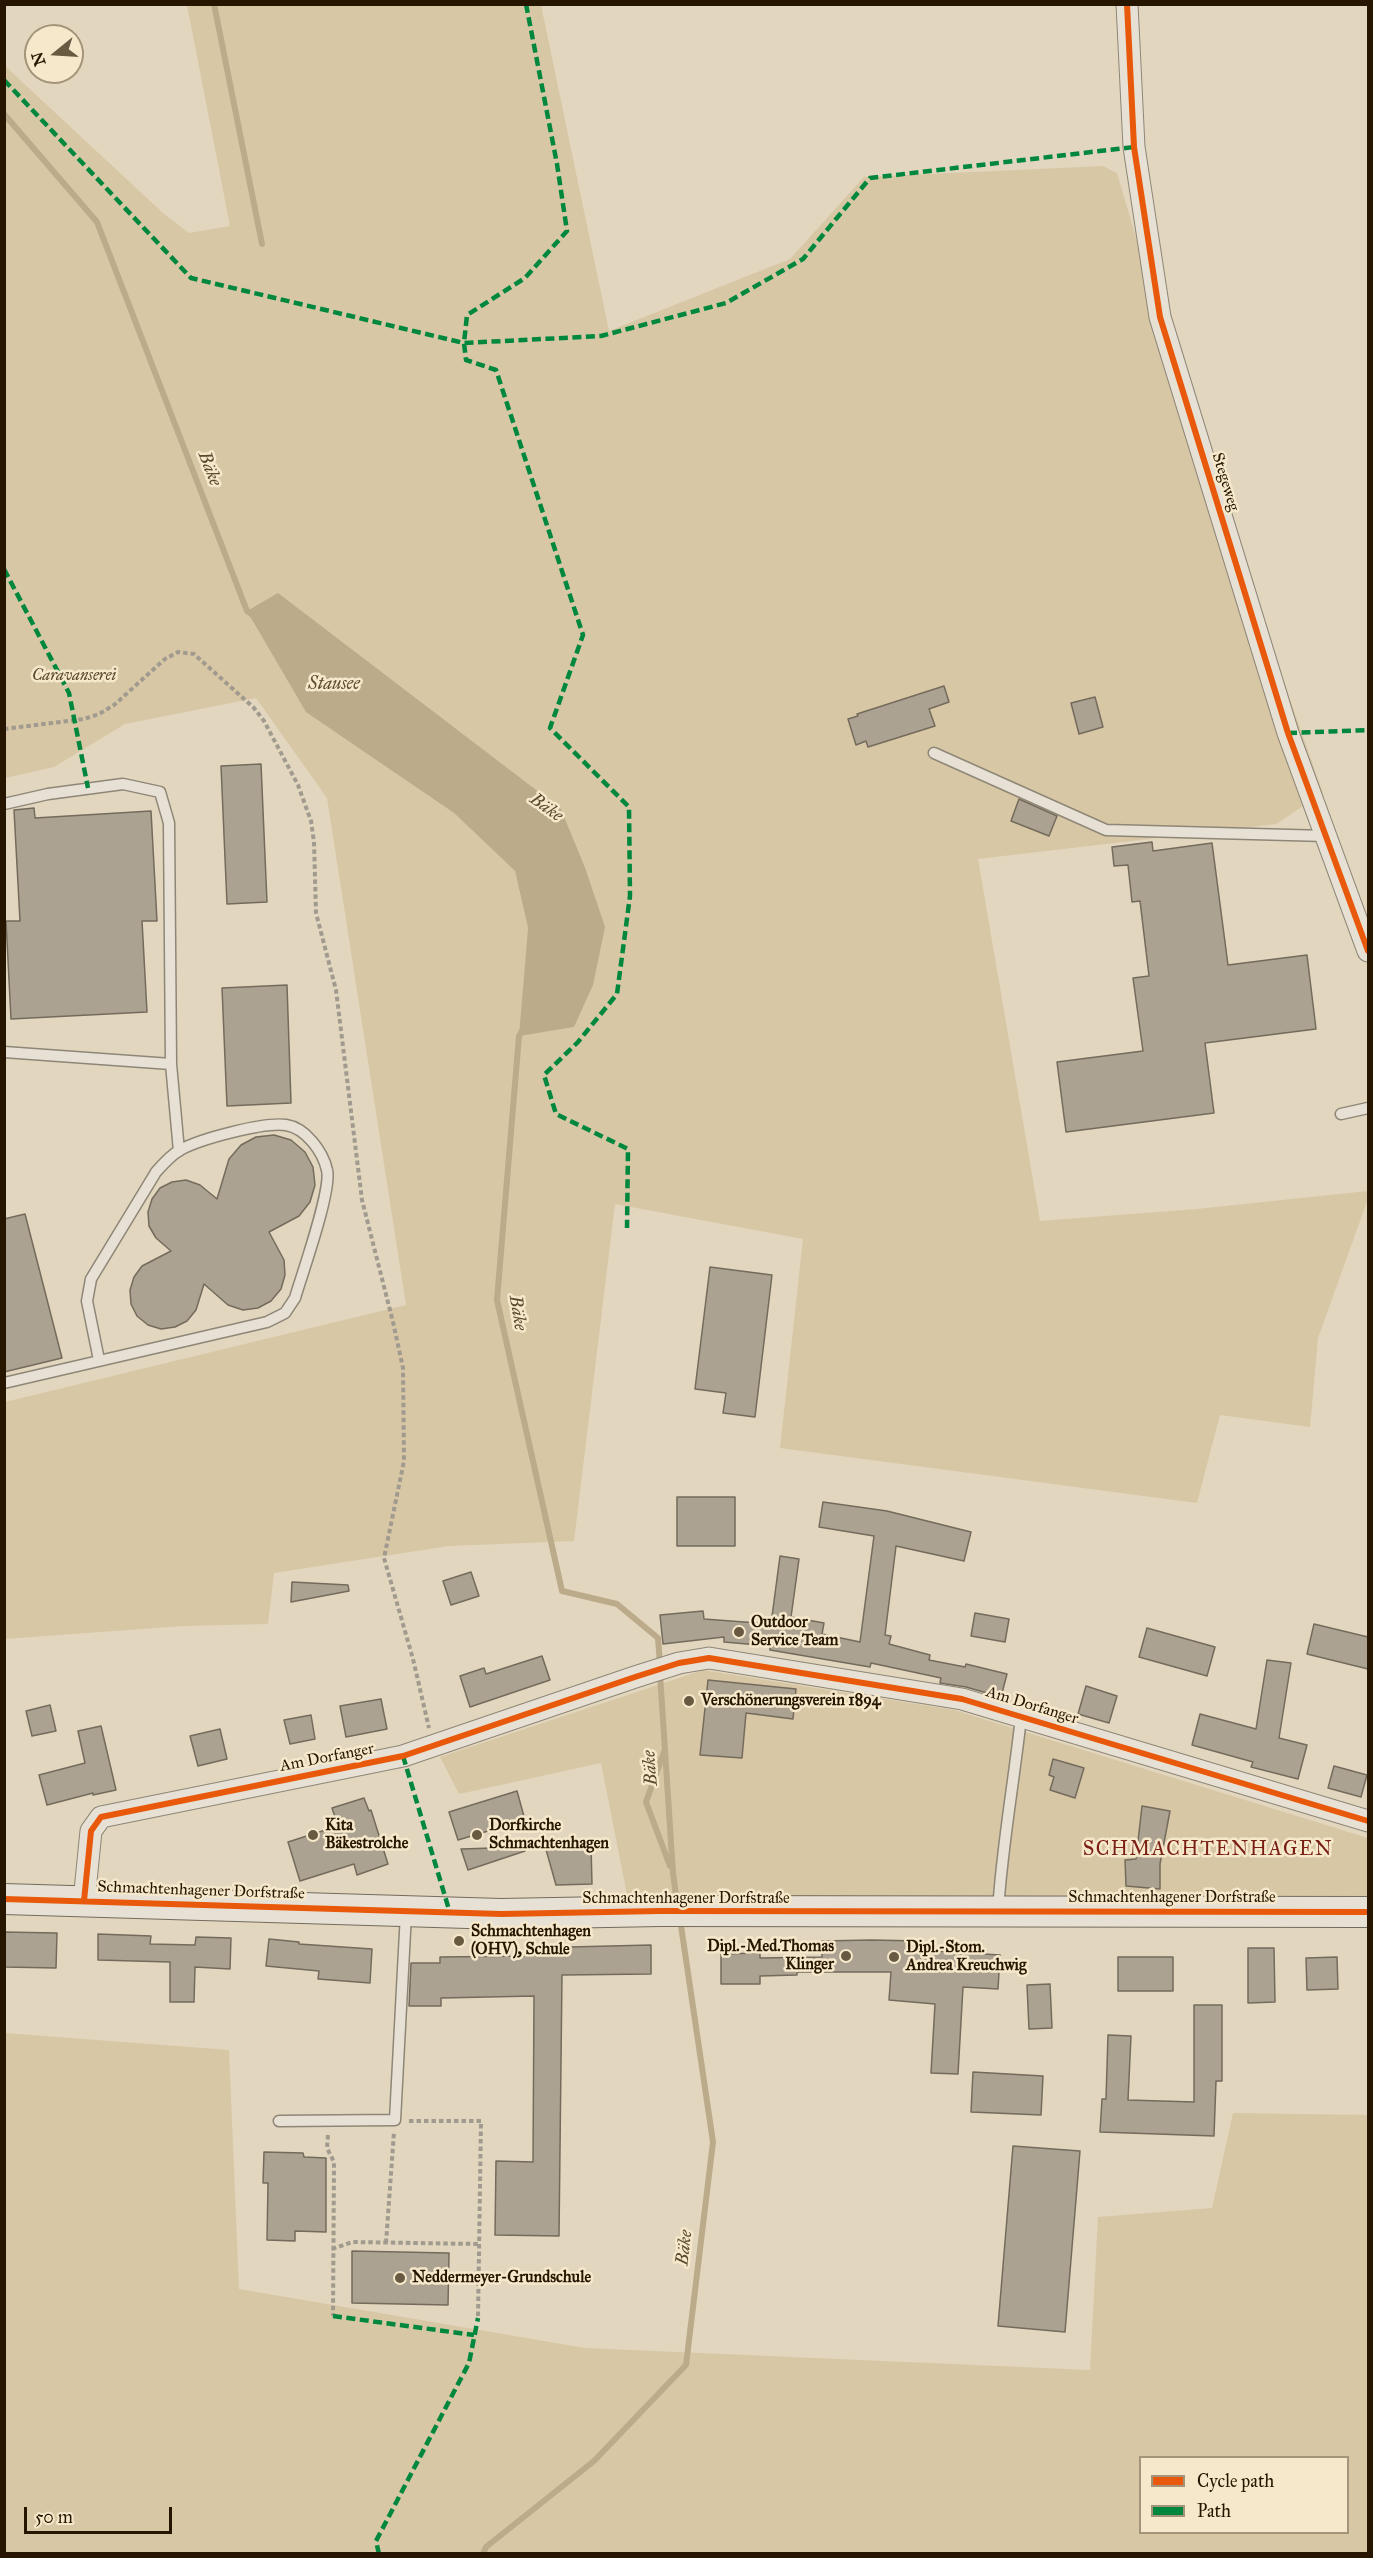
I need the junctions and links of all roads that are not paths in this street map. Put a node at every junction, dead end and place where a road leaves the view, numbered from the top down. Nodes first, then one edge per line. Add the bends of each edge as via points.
1 (1127, 4) edge
2 (934, 753) dead end
3 (4, 804) edge
4 (1326, 836) junction
5 (1368, 951) edge
6 (4, 1052) edge
7 (171, 1064) junction
8 (1368, 1108) edge
9 (1341, 1114) dead end
10 (179, 1151) junction
11 (99, 1360) junction
12 (4, 1383) edge
13 (1021, 1718) junction
14 (1368, 1821) edge
15 (4, 1899) edge
16 (84, 1901) junction
17 (998, 1911) junction
18 (406, 1912) junction
19 (1368, 1912) edge
20 (279, 2121) dead end

1 - 4 street, Stegeweg via 1134,147 1160,317 1288,733
2 - 4 lane via 1106,830
3 - 7 lane via 123,784 160,792 169,823
4 - 5 street, Stegeweg
6 - 7 lane
7 - 10 lane
8 - 9 lane
10 - 11 lane via 156,1172 90,1279 87,1301
10 - 11 lane via 204,1140 287,1125 312,1141 328,1172 326,1191 295,1298 285,1313 267,1322
11 - 12 lane
13 - 14 street, Am Dorfanger
13 - 16 street, Am Dorfanger via 962,1699 708,1658 679,1663 403,1756 100,1817 91,1831
13 - 17 lane
15 - 16 main road, Schmachtenhagener Dorfstraße
16 - 18 main road, Schmachtenhagener Dorfstraße
17 - 18 main road, Schmachtenhagener Dorfstraße
17 - 19 main road, Schmachtenhagener Dorfstraße
18 - 20 lane via 395,2121

